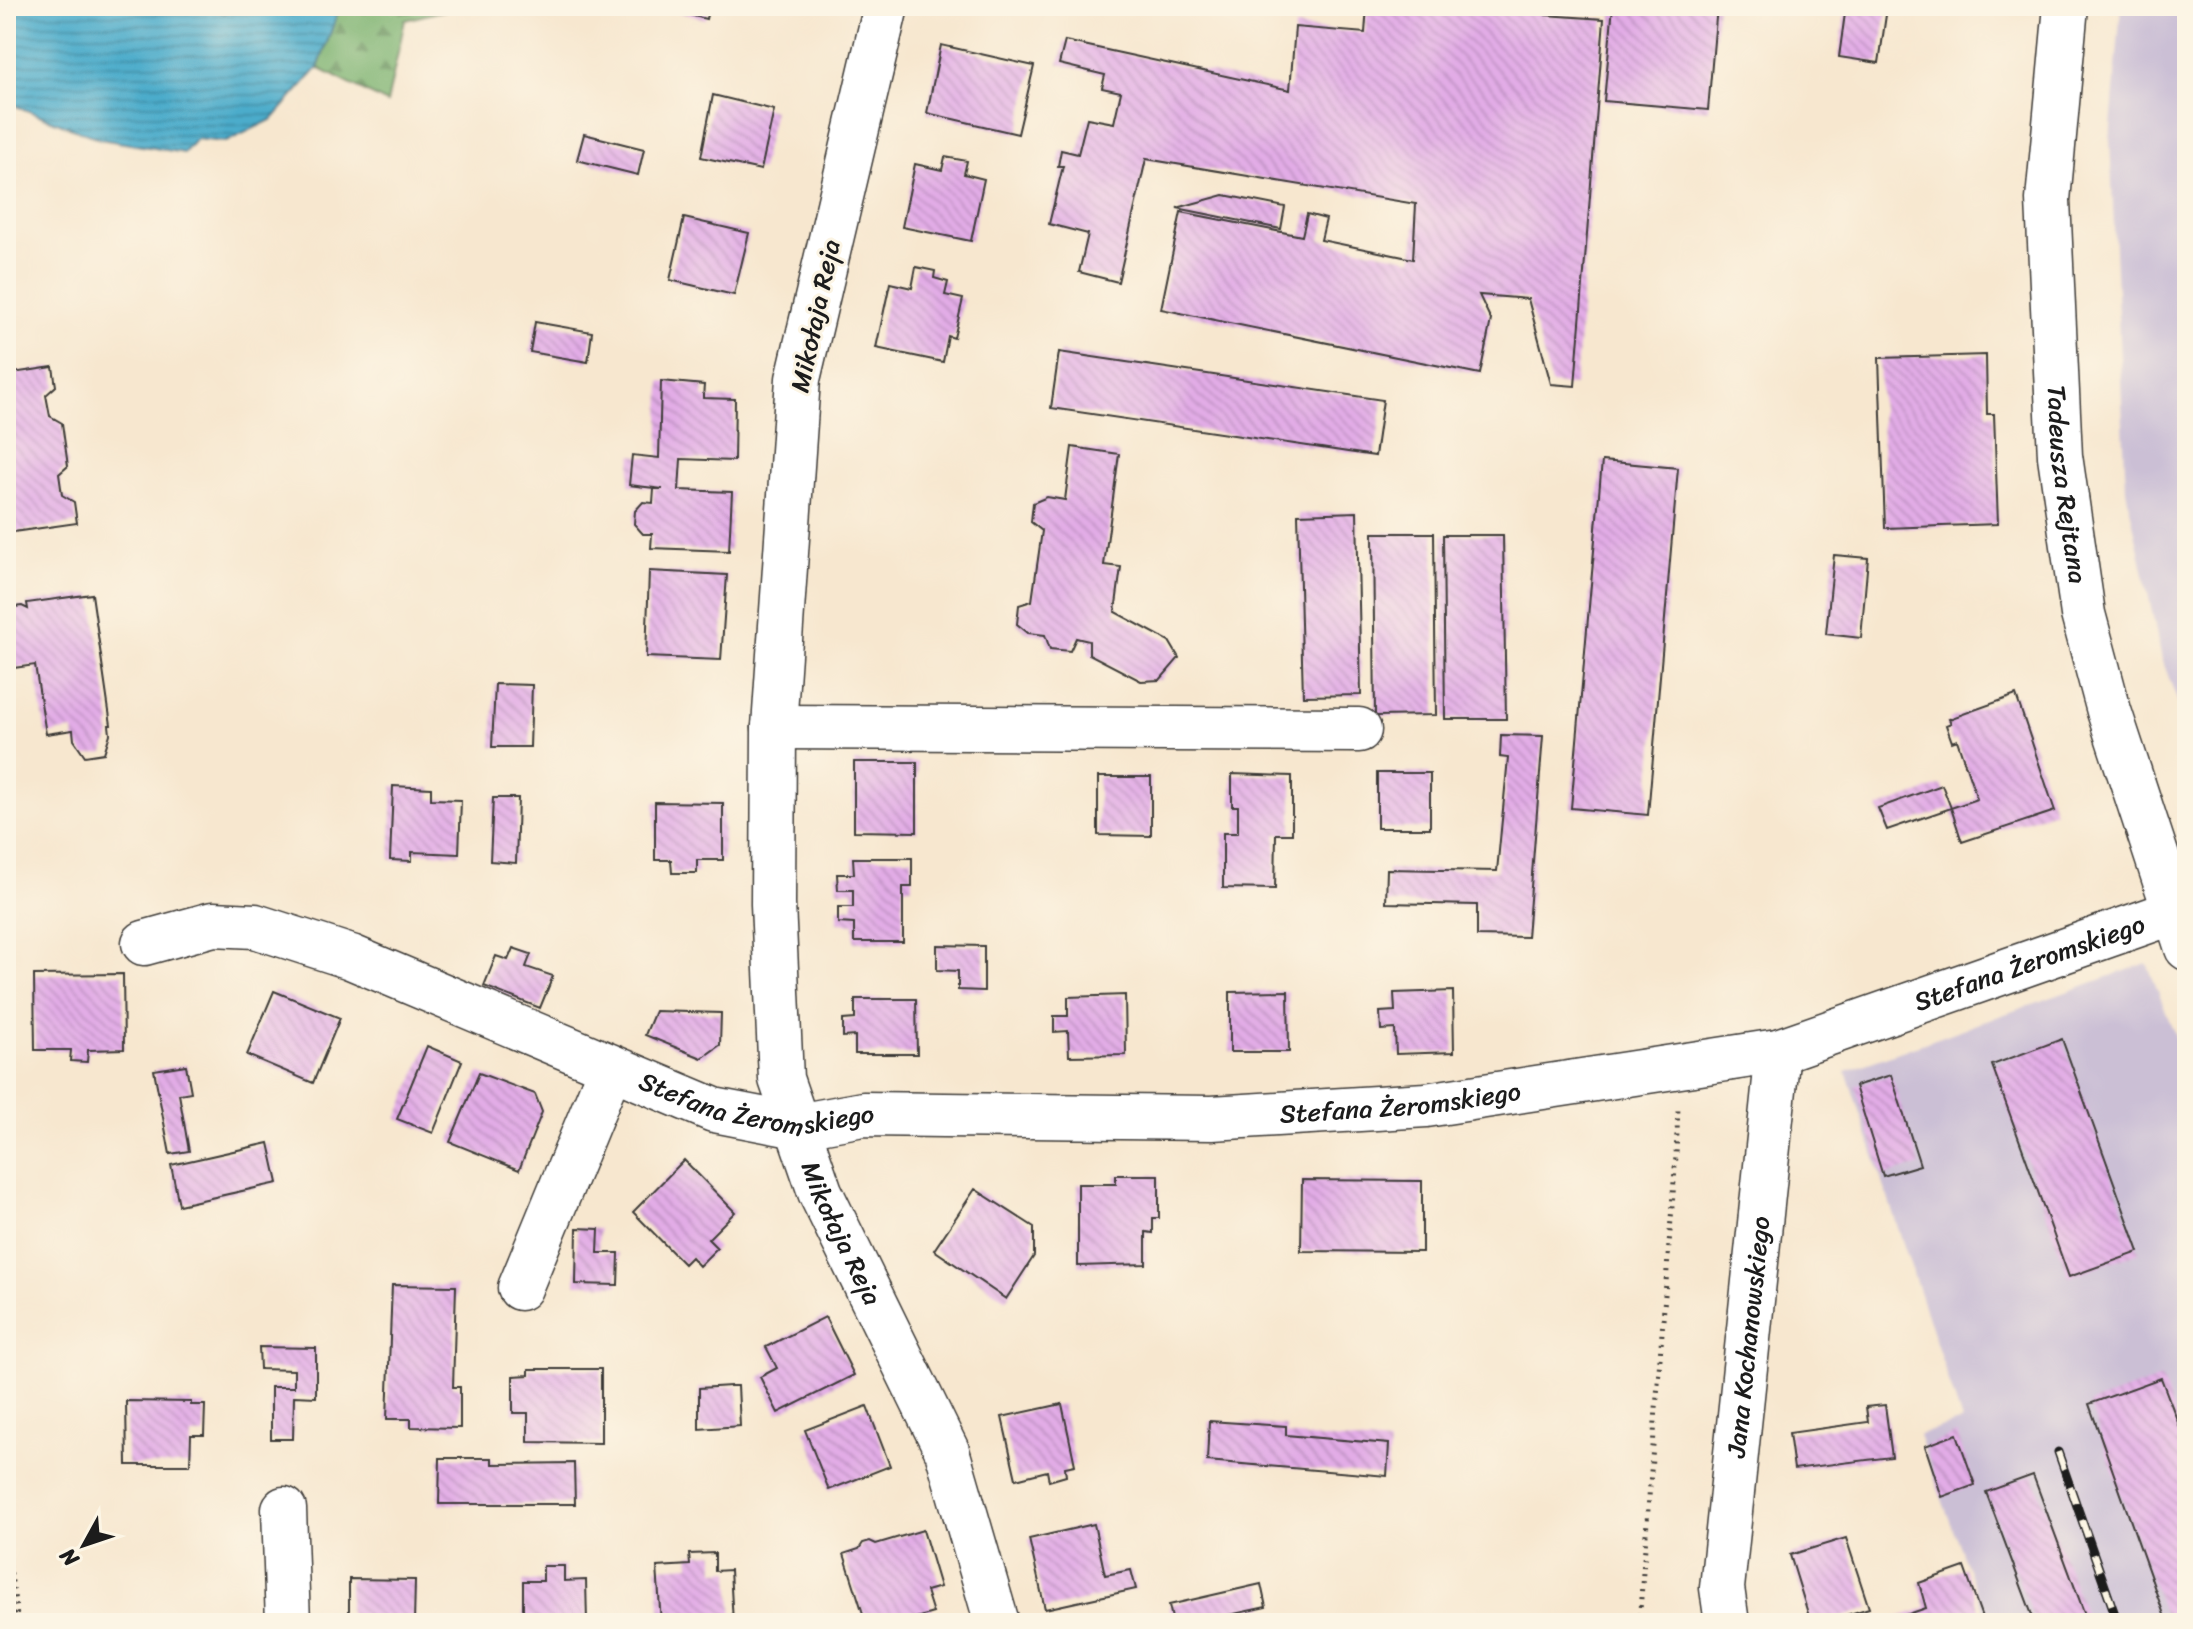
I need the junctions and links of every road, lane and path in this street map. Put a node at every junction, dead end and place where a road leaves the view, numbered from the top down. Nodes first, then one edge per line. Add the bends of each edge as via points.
1 (886, 6) edge
2 (2066, 6) edge
3 (774, 727) junction
4 (1359, 730) dead end
5 (2180, 930) edge
6 (144, 943) dead end
7 (1778, 1051) junction
8 (1678, 1066) junction
9 (611, 1067) junction
10 (797, 1126) junction
11 (520, 1288) dead end
12 (284, 1509) dead end
13 (6, 1541) edge
14 (18, 1623) edge
15 (288, 1623) edge
16 (997, 1623) edge
17 (1639, 1623) edge
18 (1727, 1623) edge

1 - 3 street, Mikołaja Reja via 798,379
2 - 5 street, Tadeusza Rejtana via 2048,200 2060,456 2083,614
3 - 4 street
3 - 10 street, Mikołaja Reja via 773,904 781,1079
5 - 7 street, Stefana Żeromskiego
6 - 9 street, Stefana Żeromskiego via 213,924 255,926 351,957
7 - 8 street, Stefana Żeromskiego
7 - 18 street, Jana Kochanowskiego via 1722,1588
8 - 10 street, Stefana Żeromskiego via 1426,1105 1212,1118 863,1114
8 - 17 path via 1676,1156
9 - 10 street, Stefana Żeromskiego via 714,1110
9 - 11 street, Stefana Żeromskiego
10 - 16 street, Mikołaja Reja via 820,1192 947,1451
12 - 15 street
13 - 14 path

